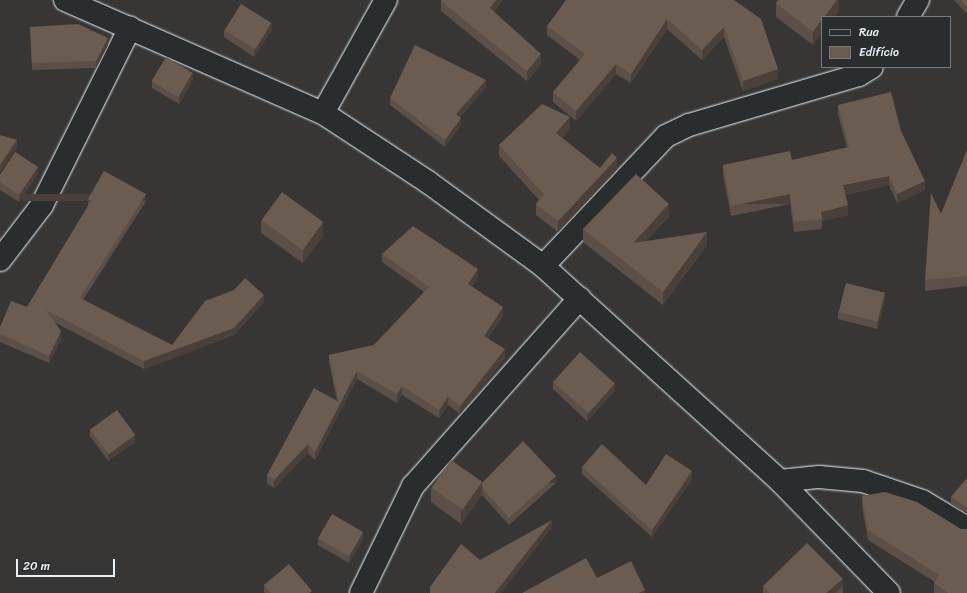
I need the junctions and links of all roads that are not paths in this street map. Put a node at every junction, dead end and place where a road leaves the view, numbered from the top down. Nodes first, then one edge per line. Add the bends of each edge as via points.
1 (386, 0) edge
2 (918, 0) edge
3 (70, 1) edge
4 (909, 16) edge
5 (130, 28) junction
6 (870, 68) edge
7 (322, 114) junction
8 (0, 260) edge
9 (543, 266) junction
10 (580, 298) junction
11 (780, 481) junction
12 (967, 528) edge
13 (362, 593) edge
14 (889, 593) edge

1 - 7 street
2 - 4 street
3 - 5 street
5 - 7 street
5 - 8 street via 42,205
6 - 9 street via 859,75 689,125 666,136
7 - 9 street via 428,182
9 - 10 street
10 - 11 street
10 - 13 street via 413,486
11 - 12 street via 819,478 863,481 922,501
11 - 14 street

